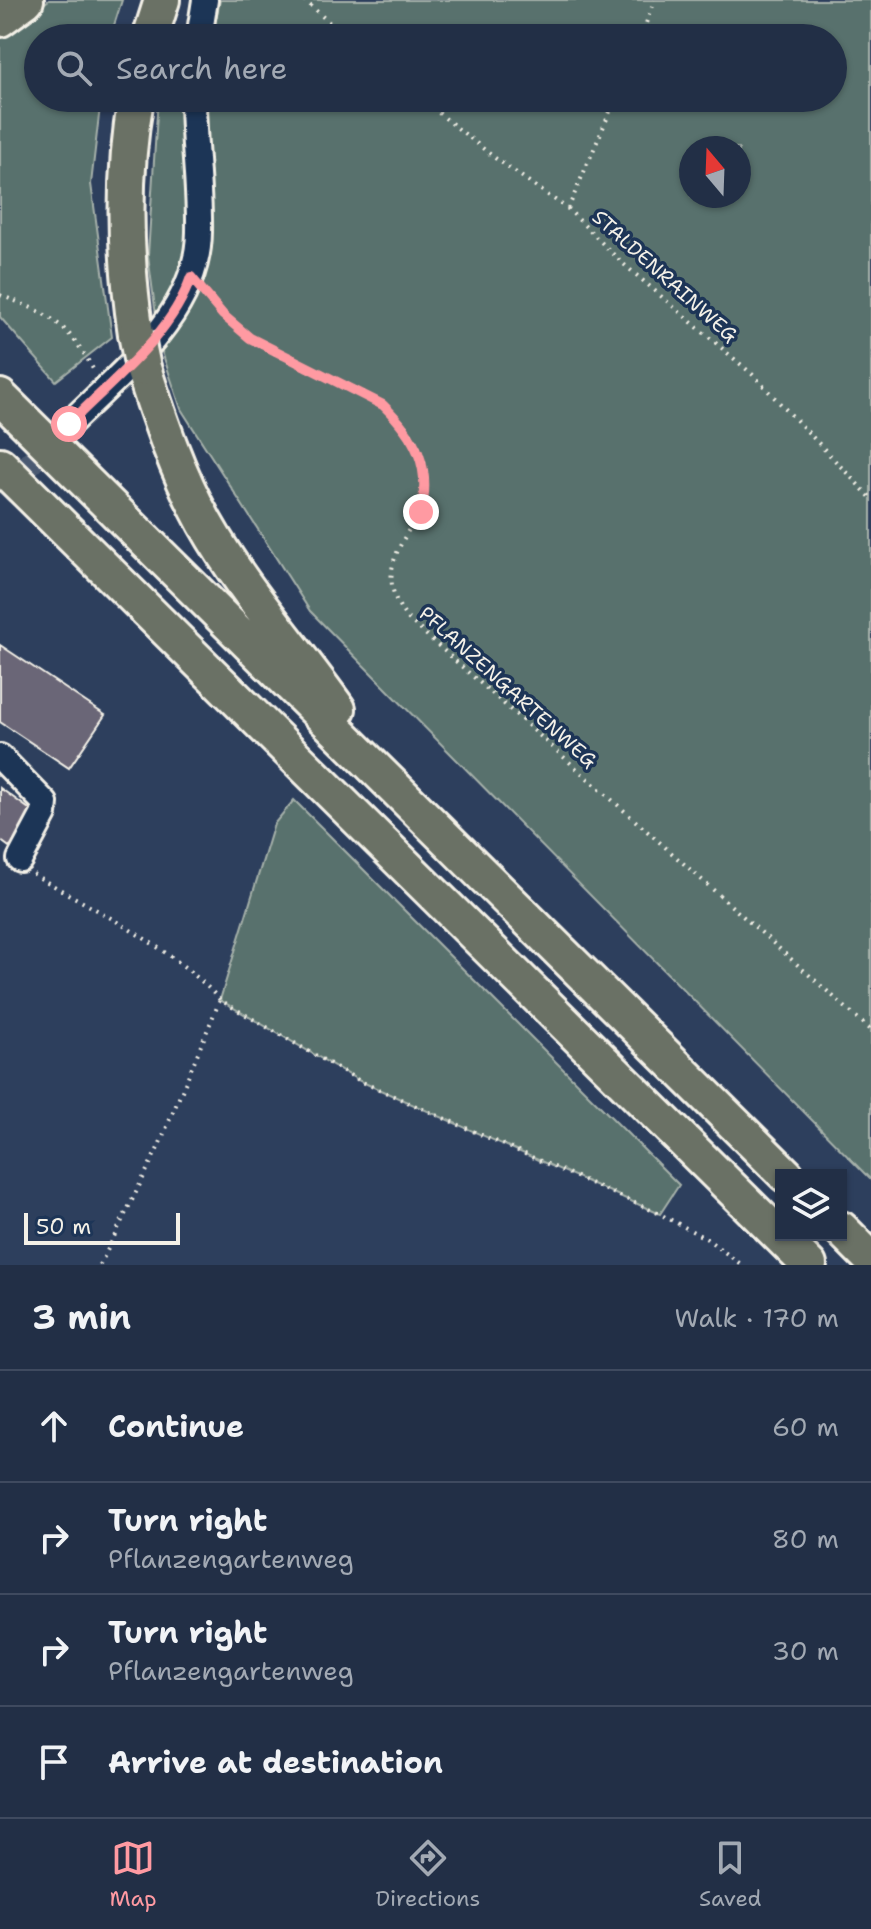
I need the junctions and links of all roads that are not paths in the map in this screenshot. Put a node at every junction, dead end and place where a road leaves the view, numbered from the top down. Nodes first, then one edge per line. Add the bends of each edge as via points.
1 (26, 0) edge
2 (162, 0) edge
3 (205, 0) edge
4 (0, 19) edge
5 (154, 24) edge
6 (201, 24) edge
7 (134, 112) edge
8 (194, 112) edge
9 (0, 397) edge
10 (69, 424) tunnel mouth
11 (0, 465) edge
12 (0, 757) edge
13 (394, 787) junction
14 (20, 859) road end
15 (780, 1169) edge
16 (847, 1235) edge
17 (871, 1259) edge
18 (809, 1265) edge

1 - 4 highway
2 - 5 highway
3 - 6 lane
7 - 13 highway, bridge via 124,200 126,255 143,368 172,454 204,522 246,586
8 - 10 lane via 199,232 191,277 153,338
9 - 13 highway
11 - 18 highway
12 - 14 lane via 45,803
13 - 15 highway
16 - 17 highway

